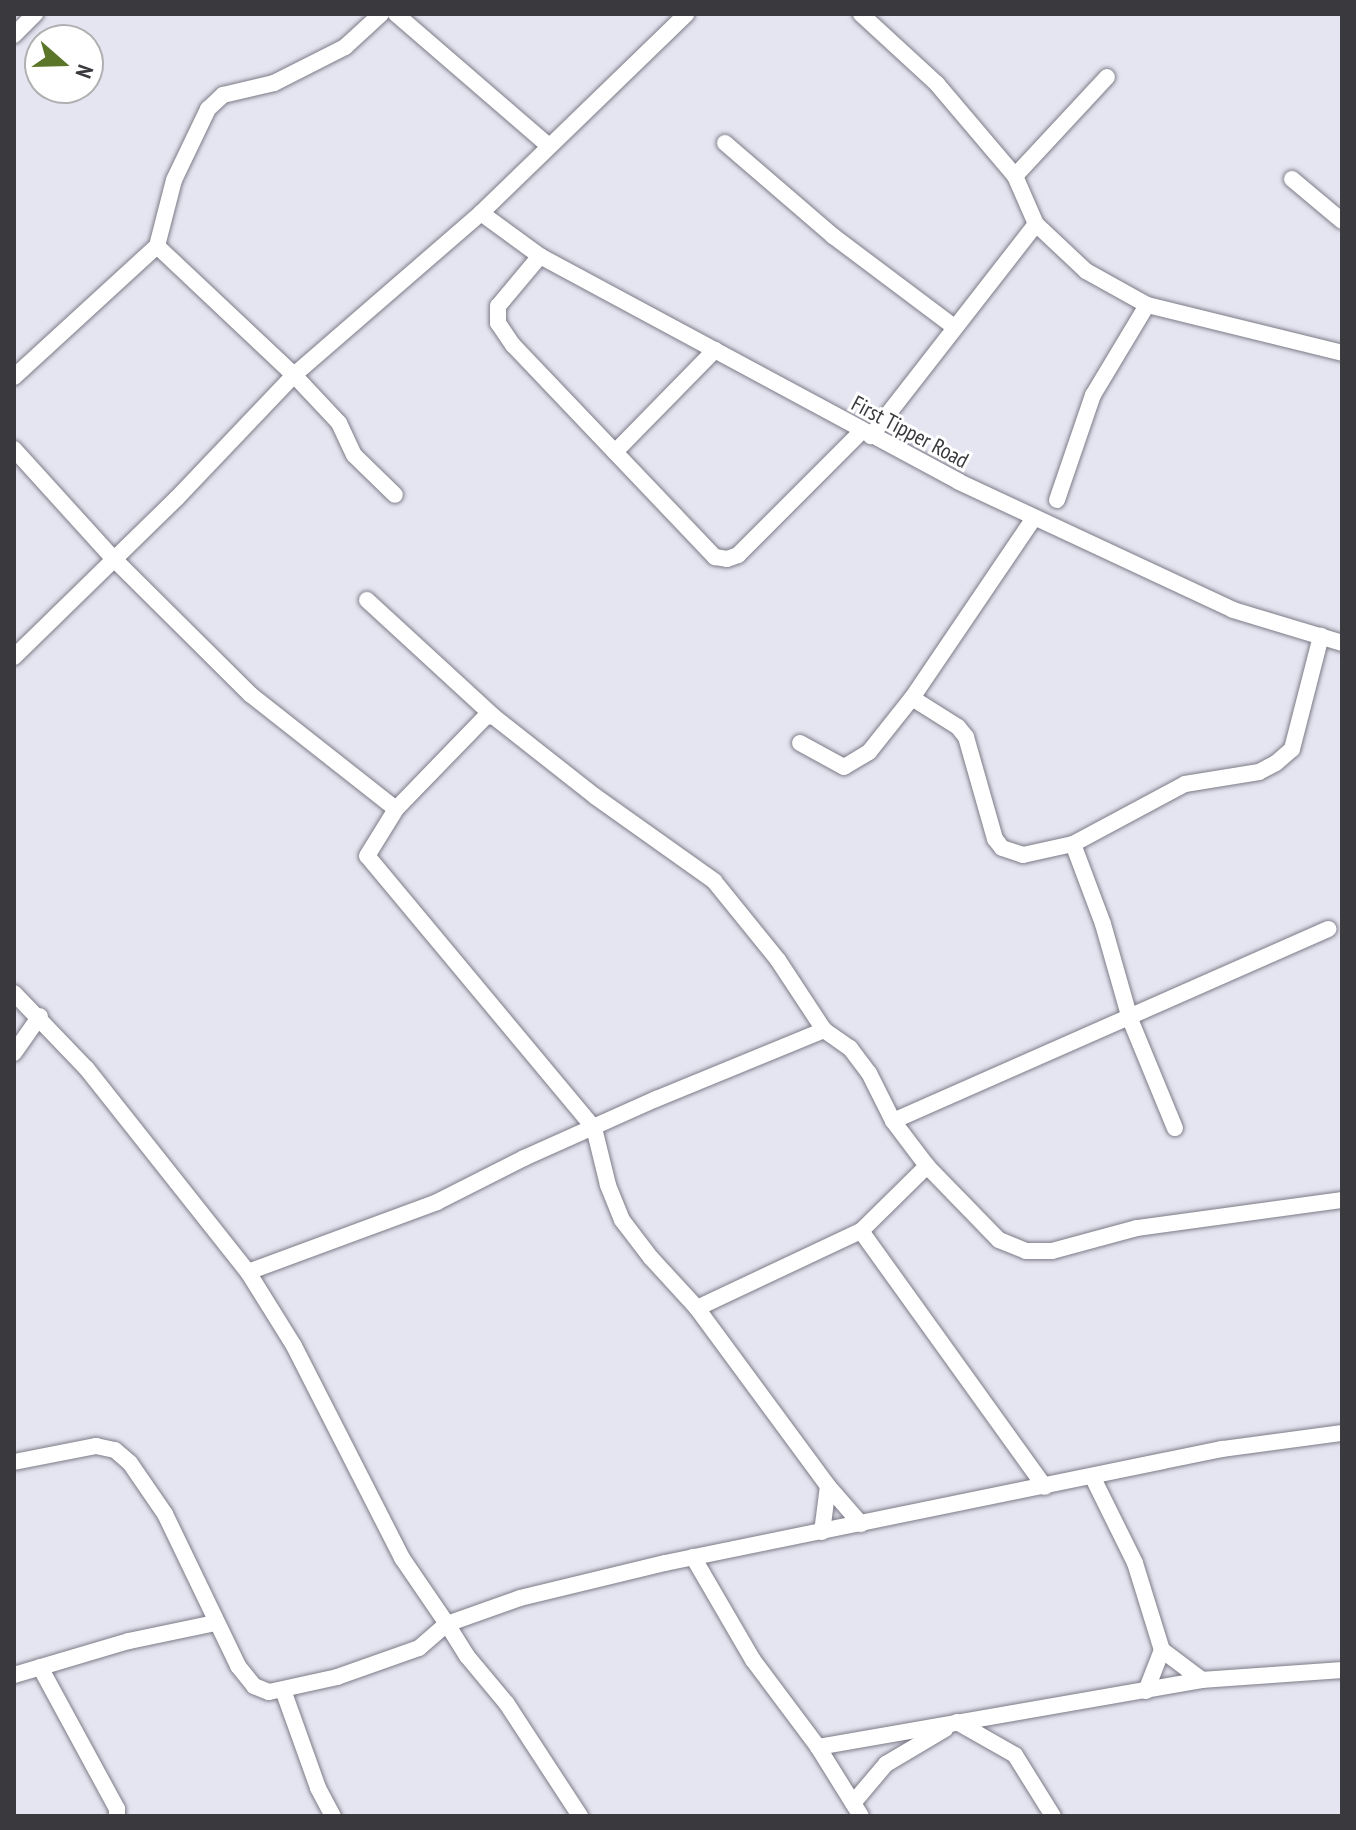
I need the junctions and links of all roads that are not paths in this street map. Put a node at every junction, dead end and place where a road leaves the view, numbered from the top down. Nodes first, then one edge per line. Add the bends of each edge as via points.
1 (35, 14) edge
2 (381, 14) edge
3 (396, 14) edge
4 (686, 14) edge
5 (861, 14) edge
6 (14, 35) edge
7 (1107, 77) dead end
8 (725, 143) dead end
9 (549, 146) junction
10 (1015, 176) junction
11 (1292, 179) dead end
12 (481, 213) junction
13 (1342, 221) edge
14 (1036, 224) junction
15 (157, 246) junction
16 (540, 256) junction
17 (1147, 305) junction
18 (953, 326) junction
19 (715, 350) junction
20 (1342, 353) edge
21 (294, 375) junction
22 (14, 377) edge
23 (866, 434) junction
24 (14, 449) edge
25 (615, 452) junction
26 (395, 495) dead end
27 (1057, 500) dead end
28 (1034, 518) junction
29 (113, 558) junction
30 (367, 600) dead end
31 (1321, 636) junction
32 (1342, 643) edge
33 (14, 657) edge
34 (912, 698) junction
35 (493, 716) junction
36 (800, 743) dead end
37 (396, 809) junction
38 (1073, 844) junction
39 (1329, 929) dead end
40 (14, 993) edge
41 (40, 1016) junction
42 (1130, 1019) junction
43 (824, 1030) junction
44 (14, 1053) edge
45 (893, 1121) junction
46 (594, 1128) junction
47 (1175, 1128) dead end
48 (927, 1166) junction
49 (1342, 1200) edge
50 (861, 1231) junction
51 (248, 1272) junction
52 (697, 1308) junction
53 (1342, 1433) edge
54 (14, 1462) edge
55 (1093, 1478) junction
56 (828, 1486) junction
57 (1045, 1487) junction
58 (861, 1524) junction
59 (822, 1532) junction
60 (693, 1557) junction
61 (215, 1623) junction
62 (447, 1624) junction
63 (1162, 1650) junction
64 (40, 1667) junction
65 (1342, 1670) edge
66 (14, 1675) edge
67 (1202, 1680) junction
68 (283, 1690) junction
69 (1146, 1691) junction
70 (957, 1722) junction
71 (818, 1747) junction
72 (857, 1810) edge
73 (117, 1816) edge
74 (333, 1816) edge
75 (580, 1816) edge
76 (1053, 1816) edge

1 - 6 street
2 - 15 street via 345,47 274,83 223,95 208,109 174,180
3 - 9 street
4 - 9 street
5 - 10 street via 937,84
7 - 10 street
8 - 18 street via 833,236
9 - 12 street
10 - 14 street
11 - 13 street
12 - 16 street, First Tipper Road
12 - 21 street
14 - 17 street via 1086,271
14 - 18 street
15 - 21 street
15 - 22 street
16 - 19 street, First Tipper Road
16 - 25 street via 498,306 498,323
17 - 20 street
17 - 27 street via 1093,395
18 - 23 street
19 - 23 street, First Tipper Road
19 - 25 street
21 - 26 street via 339,423 354,455
21 - 29 street
23 - 25 street via 738,555 727,559 715,557
23 - 28 street, First Tipper Road
24 - 29 street
28 - 31 street, First Tipper Road via 1233,610
28 - 34 street
29 - 33 street
29 - 37 street via 251,695
30 - 35 street
31 - 32 street, First Tipper Road
31 - 38 street via 1292,749 1276,763 1259,772 1185,784
34 - 36 street via 859,761 844,767
34 - 38 street via 966,737 1002,848 1023,855
35 - 37 street via 485,717
35 - 43 street via 714,881 778,960
37 - 46 street via 367,856
38 - 42 street
39 - 42 street
40 - 41 street
41 - 44 street
41 - 51 street
42 - 45 street
42 - 47 street
43 - 45 street via 860,1060
43 - 46 street
45 - 48 street
46 - 51 street via 437,1202
46 - 52 street via 622,1220
48 - 49 street via 999,1240 1026,1251 1052,1251 1137,1228
48 - 50 street
50 - 52 street
50 - 57 street
51 - 62 street via 294,1346 402,1558
52 - 56 street
53 - 55 street via 1222,1449
54 - 61 street via 96,1446 115,1450 165,1514
55 - 57 street
55 - 63 street via 1135,1563
56 - 58 street
56 - 59 street
57 - 58 street
58 - 59 street
59 - 60 street
60 - 62 street via 520,1598
60 - 71 street via 753,1660
61 - 64 street
61 - 68 street via 254,1686
62 - 68 street via 419,1648
62 - 75 street
63 - 67 street
63 - 69 street
64 - 66 street
64 - 73 street
65 - 67 street
67 - 69 street
68 - 74 street
69 - 70 street
70 - 71 street
70 - 72 street via 886,1764
70 - 76 street via 1015,1755
71 - 72 street

